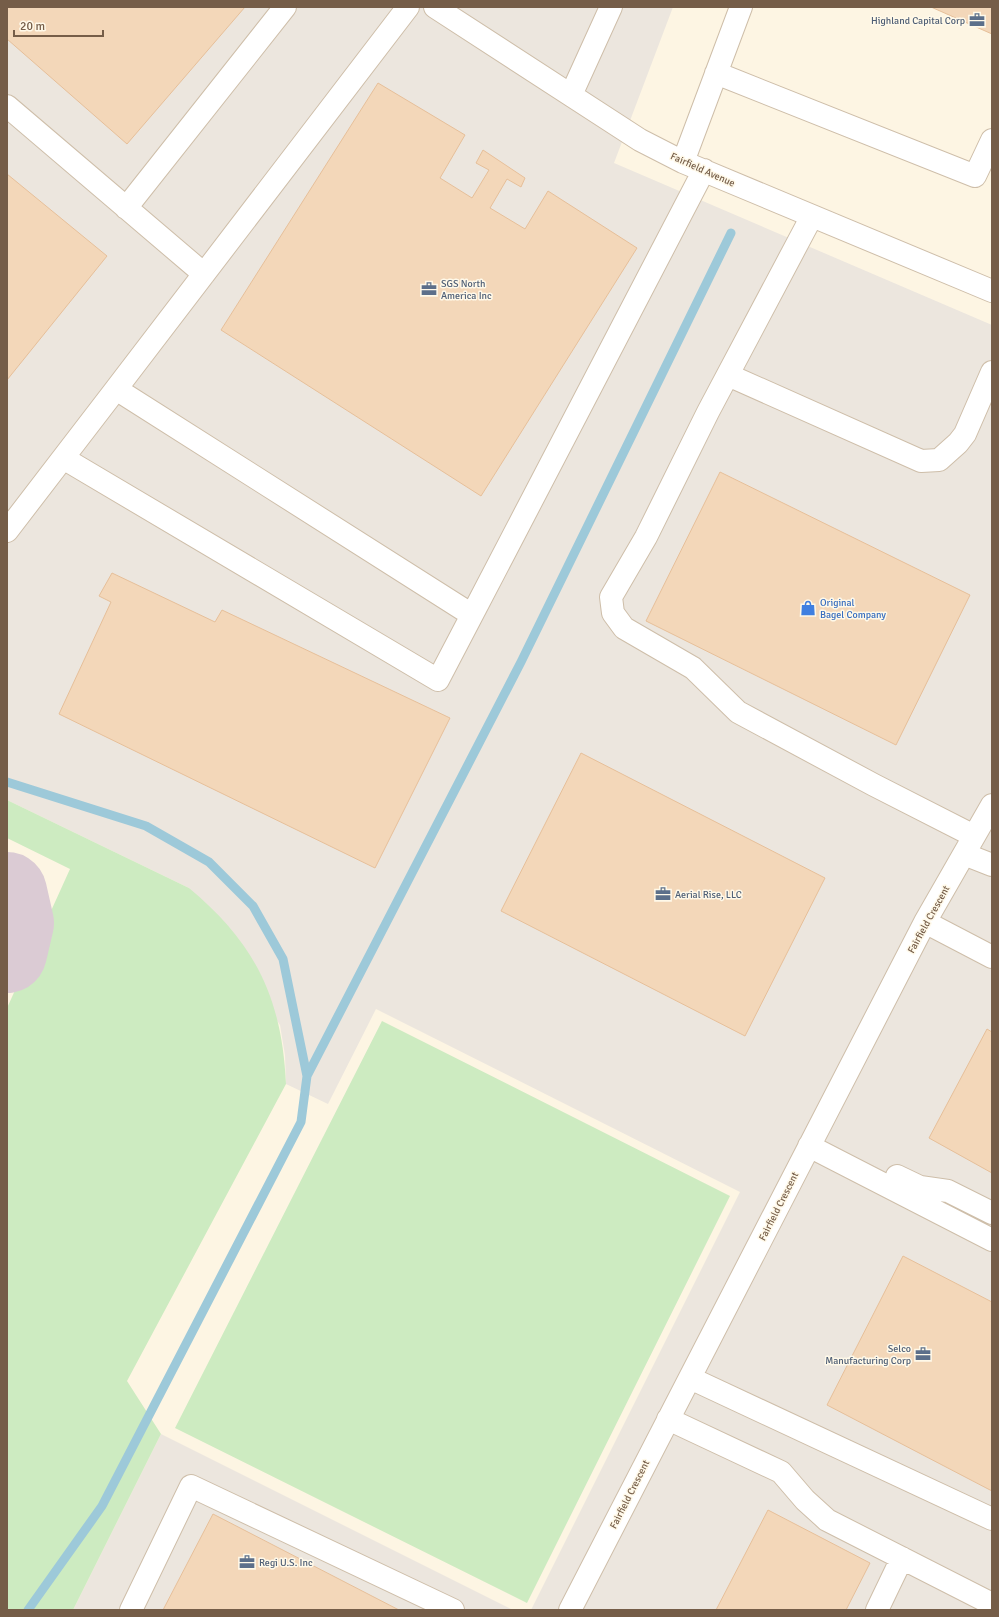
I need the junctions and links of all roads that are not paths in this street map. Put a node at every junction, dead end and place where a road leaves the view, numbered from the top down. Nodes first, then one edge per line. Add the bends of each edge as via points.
1 (285, 7) edge
2 (408, 7) edge
3 (436, 7) edge
4 (612, 7) edge
5 (741, 7) edge
6 (716, 73) junction
7 (571, 94) junction
8 (7, 106) edge
9 (992, 140) edge
10 (683, 162) junction
11 (704, 170) junction
12 (126, 208) junction
13 (812, 216) junction
14 (204, 274) junction
15 (992, 291) edge
16 (992, 372) edge
17 (728, 374) junction
18 (116, 389) junction
19 (63, 458) junction
20 (7, 531) edge
21 (472, 615) junction
22 (992, 805) edge
23 (974, 836) junction
24 (964, 854) junction
25 (992, 865) edge
26 (925, 922) junction
27 (992, 957) edge
28 (812, 1140) junction
29 (992, 1213) edge
30 (992, 1240) edge
31 (690, 1378) junction
32 (668, 1419) junction
33 (992, 1519) edge
34 (902, 1558) junction
35 (992, 1604) edge
36 (131, 1610) edge
37 (453, 1610) edge
38 (570, 1610) edge
39 (877, 1610) edge

1 - 12 street
2 - 14 street
3 - 7 street, Fairfield Avenue
4 - 7 street
5 - 6 street
6 - 9 street via 975,176
6 - 10 street
7 - 10 street, Fairfield Avenue via 640,140
8 - 12 street
10 - 11 street, Fairfield Avenue
11 - 13 street, Fairfield Avenue
11 - 21 street
12 - 14 street
13 - 15 street, Fairfield Avenue
13 - 17 street
14 - 18 street
16 - 17 street via 965,434 958,443 939,460 922,461
17 - 23 street via 646,537 611,597 613,613 624,628 693,668 738,712
18 - 19 street
18 - 21 street
19 - 20 street
19 - 21 street via 438,680
22 - 23 street, Fairfield Crescent
23 - 24 street, Fairfield Crescent
24 - 25 street
24 - 26 street, Fairfield Crescent
26 - 27 street
26 - 28 street, Fairfield Crescent
28 - 29 street via 920,1187 948,1191
28 - 30 street
28 - 31 street, Fairfield Crescent
31 - 32 street, Fairfield Crescent
31 - 33 street
32 - 34 street via 781,1472 805,1500 827,1520
32 - 38 street, Fairfield Crescent
34 - 35 street
34 - 39 street
36 - 37 street via 191,1486

